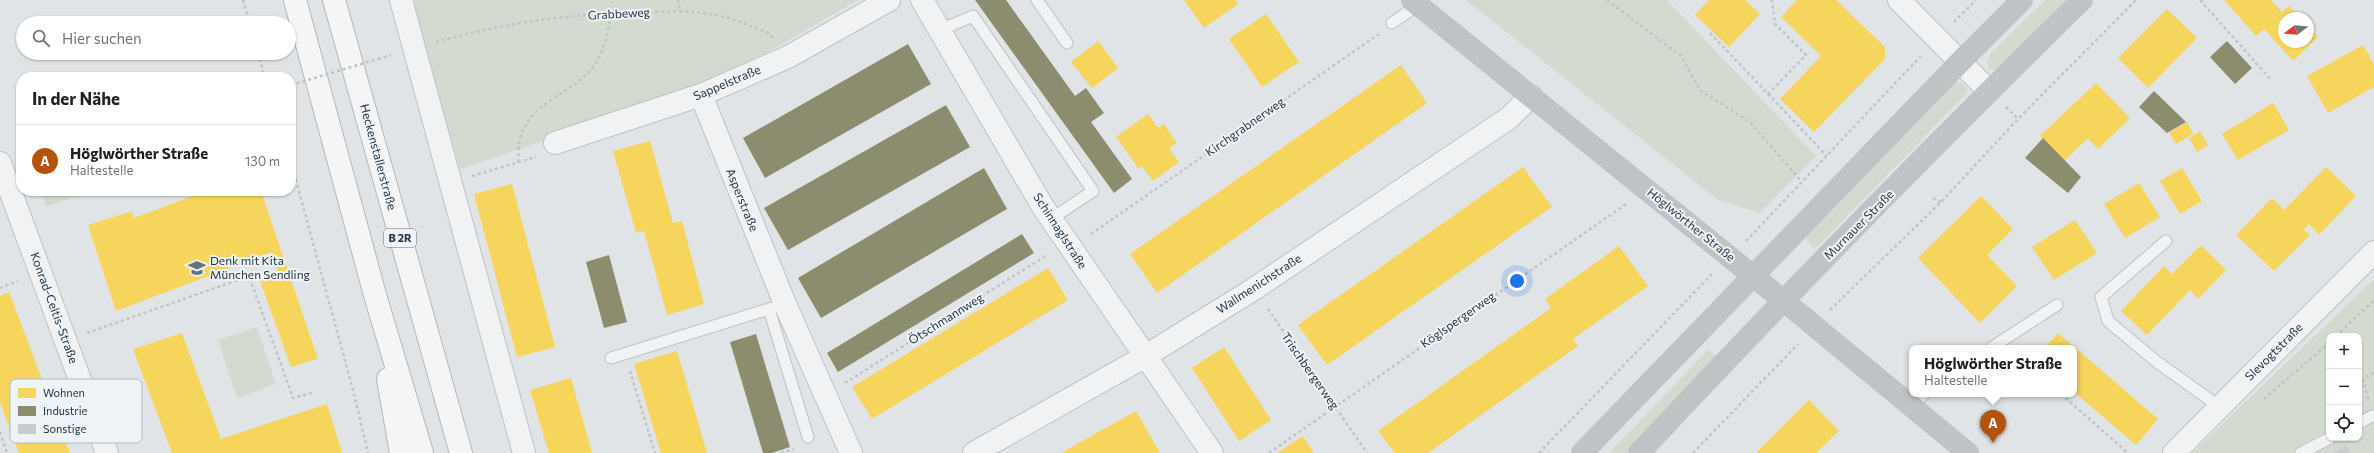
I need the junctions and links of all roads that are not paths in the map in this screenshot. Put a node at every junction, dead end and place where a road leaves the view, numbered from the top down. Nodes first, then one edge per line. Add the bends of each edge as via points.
1 (294, 0) edge
2 (334, 0) edge
3 (401, 0) edge
4 (889, 0) edge
5 (922, 0) edge
6 (1037, 0) edge
7 (1899, 0) edge
8 (2022, 0) edge
9 (2082, 0) edge
10 (1415, 2) edge
11 (1392, 23) road end
12 (940, 30) junction
13 (1067, 43) dead end
14 (1960, 62) junction
15 (1989, 92) junction
16 (700, 95) junction
17 (1531, 96) junction
18 (555, 143) road end
19 (0, 163) edge
20 (1051, 219) junction
21 (2166, 241) dead end
22 (2374, 252) edge
23 (1753, 276) junction
24 (375, 295) junction
25 (1784, 300) junction
26 (2057, 306) dead end
27 (777, 307) junction
28 (1995, 345) edge
29 (1144, 357) junction
30 (611, 358) dead end
31 (80, 379) edge
32 (1909, 393) edge
33 (1918, 400) edge
34 (2220, 407) junction
35 (2372, 416) road end
36 (2362, 421) edge
37 (808, 437) dead end
38 (2326, 440) edge
39 (103, 443) edge
40 (107, 453) edge
41 (401, 453) edge
42 (422, 453) edge
43 (461, 453) edge
44 (524, 453) edge
45 (851, 453) edge
46 (974, 453) edge
47 (1212, 453) edge
48 (1582, 453) edge
49 (1639, 453) edge
50 (1968, 453) edge
51 (2174, 453) edge
52 (2301, 453) edge

1 - 24 highway
2 - 43 highway, Heckenstallerstraße / B 2R
3 - 44 street
4 - 16 street, Sappelstraße via 788,56
5 - 12 street, Schinnaglstraße
6 - 13 lane
7 - 14 street
8 - 14 main road
9 - 15 main road, Murnauer Straße
10 - 11 lane
10 - 17 main road, Höglwörther Straße
12 - 20 street, Schinnaglstraße
12 - 20 lane via 973,16 1093,191
14 - 15 street
14 - 23 main road
15 - 25 main road, Murnauer Straße
16 - 18 street, Sappelstraße
16 - 27 street, Asperstraße
17 - 23 main road, Höglwörther Straße
17 - 29 street, Wallmenichstraße via 1509,118 1254,289
19 - 31 street, Konrad-Celtis-Straße
20 - 29 street, Schinnaglstraße
21 - 34 lane via 2101,296 2108,321 2157,362
22 - 34 street, Slevogtstraße
23 - 25 main road, Höglwörther Straße
23 - 48 main road
24 - 41 highway
24 - 42 highway
25 - 32 main road, Höglwörther Straße
25 - 49 main road, Murnauer Straße
26 - 28 lane
27 - 30 lane
27 - 37 lane
27 - 45 street, Asperstraße via 826,395
29 - 46 street, Wallmenichstraße
29 - 47 street, Schinnaglstraße
33 - 50 main road, Höglwörther Straße
34 - 51 street, Slevogtstraße
35 - 36 lane
38 - 52 lane
39 - 40 street, Konrad-Celtis-Straße

